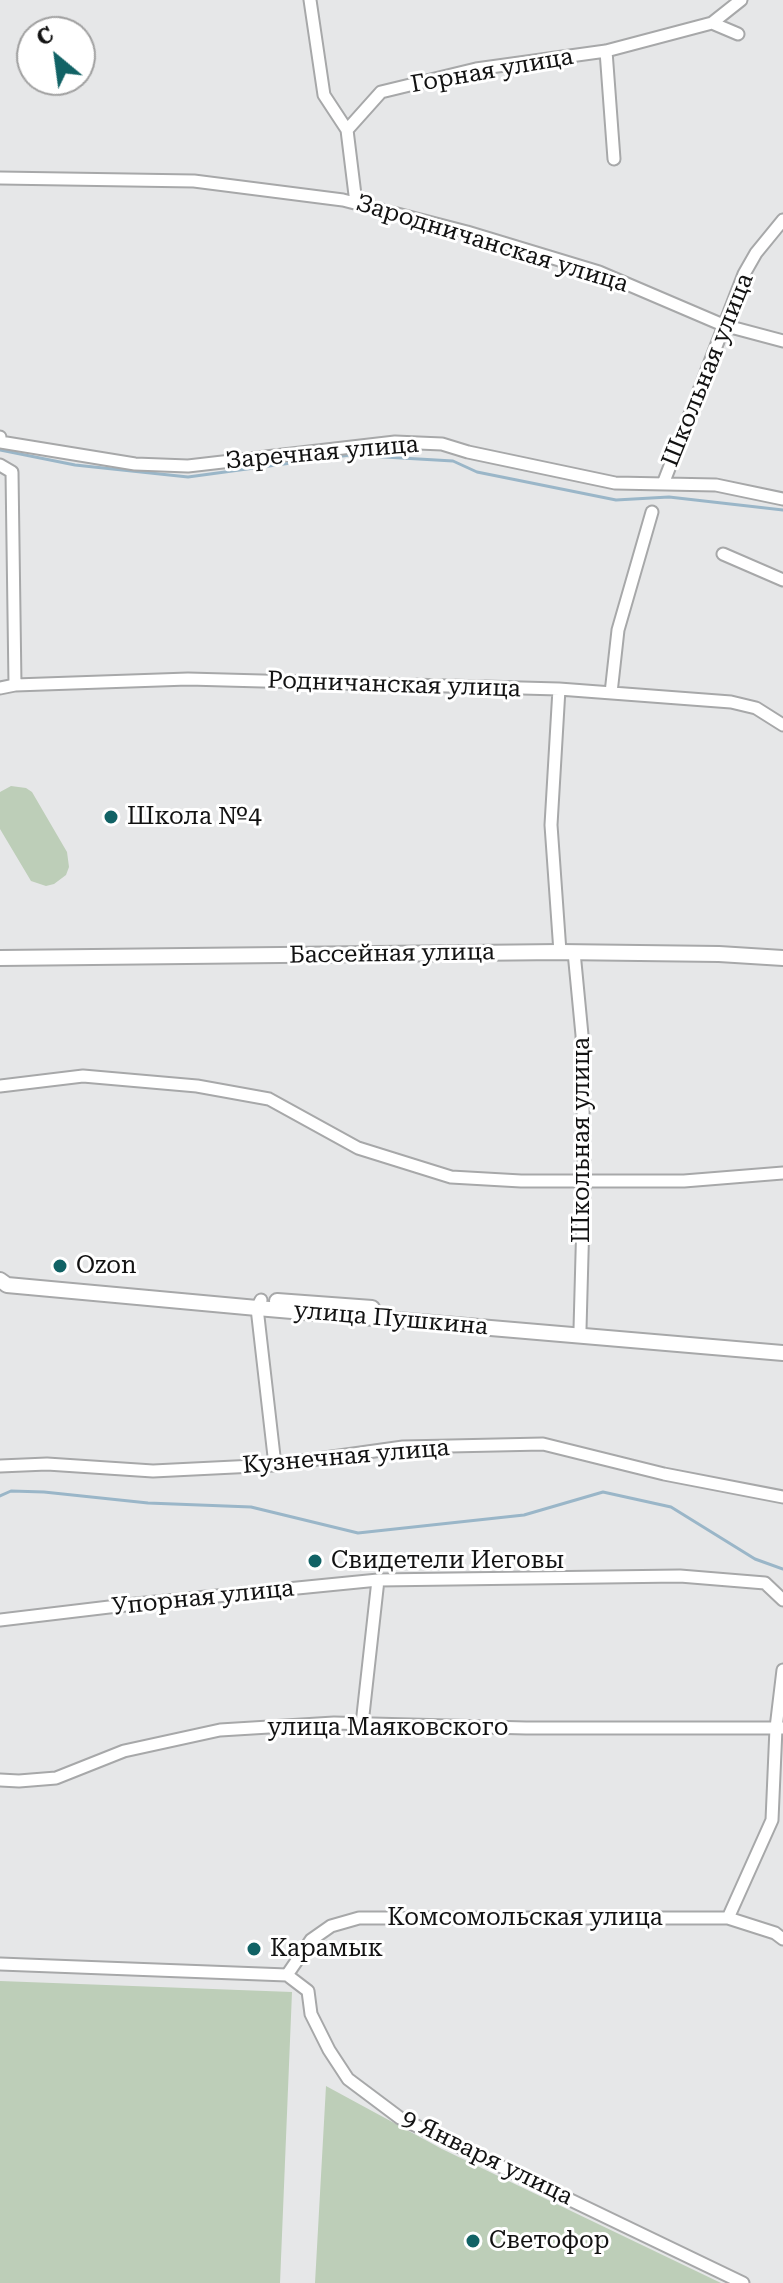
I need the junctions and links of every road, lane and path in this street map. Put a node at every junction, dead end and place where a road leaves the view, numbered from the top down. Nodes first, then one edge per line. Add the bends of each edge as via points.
1 (310, 0) edge
2 (741, 0) edge
3 (712, 23) junction
4 (738, 34) dead end
5 (611, 50) junction
6 (347, 130) junction
7 (614, 159) dead end
8 (0, 178) edge
9 (356, 203) junction
10 (783, 220) edge
11 (723, 325) junction
12 (783, 341) edge
13 (0, 440) edge
14 (0, 465) edge
15 (663, 484) junction
16 (783, 499) edge
17 (652, 512) dead end
18 (723, 554) dead end
19 (783, 580) edge
20 (15, 685) junction
21 (0, 688) edge
22 (559, 689) junction
23 (611, 693) junction
24 (783, 725) edge
25 (567, 952) junction
26 (0, 958) edge
27 (783, 958) edge
28 (0, 1086) edge
29 (783, 1173) edge
30 (584, 1181) junction
31 (0, 1279) edge
32 (259, 1304) junction
33 (580, 1329) junction
34 (783, 1343) edge
35 (783, 1353) edge
36 (275, 1465) junction
37 (0, 1466) edge
38 (783, 1497) edge
39 (378, 1580) junction
40 (783, 1600) edge
41 (0, 1620) edge
42 (783, 1670) edge
43 (362, 1724) junction
44 (779, 1728) edge
45 (0, 1780) edge
46 (778, 1823) edge
47 (728, 1918) junction
48 (783, 1939) edge
49 (0, 1964) edge
50 (287, 1975) junction
51 (743, 2283) edge

1 - 6 street via 324,95
2 - 3 street
3 - 4 street
3 - 5 street
5 - 6 street, Горная улица via 476,69 381,92
5 - 7 street, Горная улица
6 - 9 street
8 - 9 street, Зародничанская улица via 194,181
9 - 11 street, Зародничанская улица via 599,272
10 - 11 street, Школьная улица via 756,253
11 - 12 street, Зародничанская улица
11 - 15 street, Школьная улица
13 - 15 street, Заречная улица via 135,464 188,466 395,442 442,444 615,483
14 - 20 street via 12,472
15 - 16 street, Заречная улица via 716,485
17 - 23 street via 618,630
18 - 19 street
20 - 21 street, Родничанская улица
20 - 22 street, Родничанская улица via 188,679
22 - 23 street, Родничанская улица
22 - 25 street, Школьная улица via 551,825
23 - 24 street, Родничанская улица via 731,702 756,708
25 - 26 street, Бассейная улица
25 - 27 street, Бассейная улица
25 - 30 street, Школьная улица via 582,1035
28 - 30 street via 83,1076 197,1086 269,1099 358,1148 451,1177
29 - 30 street via 684,1181
30 - 33 street, Школьная улица
31 - 32 street, улица Пушкина
32 - 33 street, улица Пушкина via 312,1302
32 - 35 street, улица Пушкина
32 - 36 street
33 - 34 street, улица Пушкина
36 - 37 street, Кузнечная улица via 153,1471
36 - 38 street, Кузнечная улица via 403,1447 543,1444
39 - 40 street, Упорная улица via 680,1576 765,1583
39 - 41 street, Упорная улица
39 - 43 street
42 - 44 street
43 - 44 street, улица Маяковского
43 - 45 street, улица Маяковского via 220,1730 124,1751 56,1778
44 - 46 street
46 - 47 street
47 - 48 street, Комсомольская улица
47 - 50 street, Комсомольская улица via 359,1918 331,1926 311,1940
49 - 50 street
50 - 51 street, 9 Января улица via 308,1991 311,2014 348,2079 400,2118

